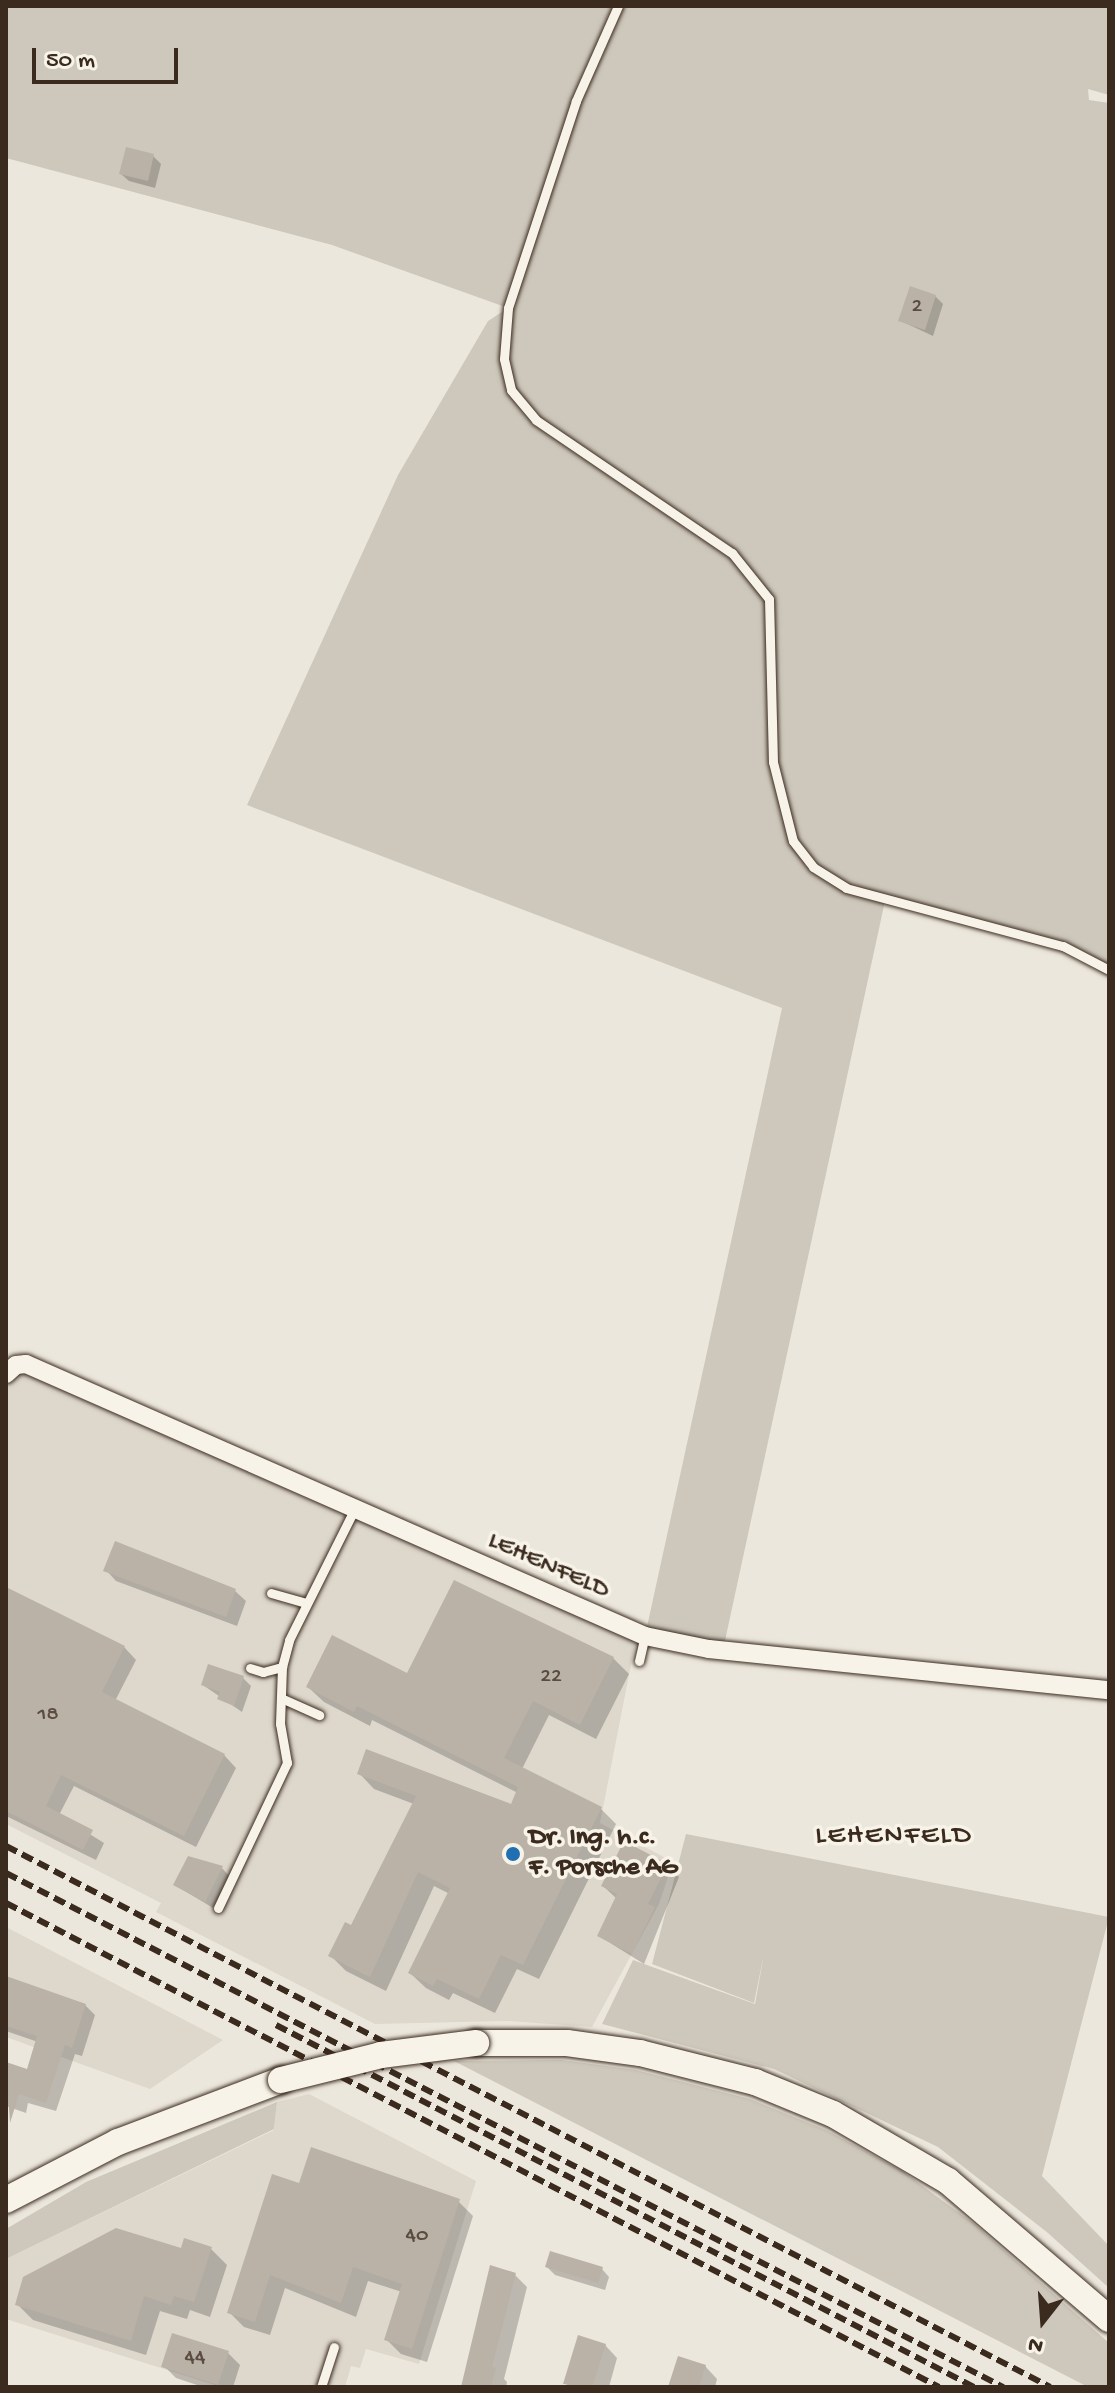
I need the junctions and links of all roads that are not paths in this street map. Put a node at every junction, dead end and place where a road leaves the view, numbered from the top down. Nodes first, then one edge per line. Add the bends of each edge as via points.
1 (618, 6) edge
2 (1109, 970) edge
3 (6, 1374) edge
4 (354, 1510) junction
5 (271, 1593) dead end
6 (307, 1603) junction
7 (645, 1636) junction
8 (639, 1661) dead end
9 (282, 1667) junction
10 (250, 1668) dead end
11 (1109, 1690) edge
12 (281, 1698) junction
13 (319, 1715) dead end
14 (218, 1908) dead end
15 (6, 2200) edge
16 (1109, 2319) edge
17 (334, 2347) dead end
18 (321, 2387) edge

1 - 2 lane via 576,101 508,308 504,359 511,390 536,420 732,553 769,599 775,774 793,841 813,867 846,888 1063,946
3 - 4 street, LEHENFELD via 26,1364
4 - 6 lane
4 - 7 street, LEHENFELD
5 - 6 lane
6 - 9 lane
7 - 8 lane
7 - 11 street, LEHENFELD via 709,1649
9 - 10 lane via 263,1672
9 - 12 lane
12 - 13 lane
12 - 14 lane via 287,1763
15 - 16 main road, bridge via 118,2142 281,2080 381,2055 476,2043 567,2043 640,2053 755,2082 833,2114 948,2181
17 - 18 lane

